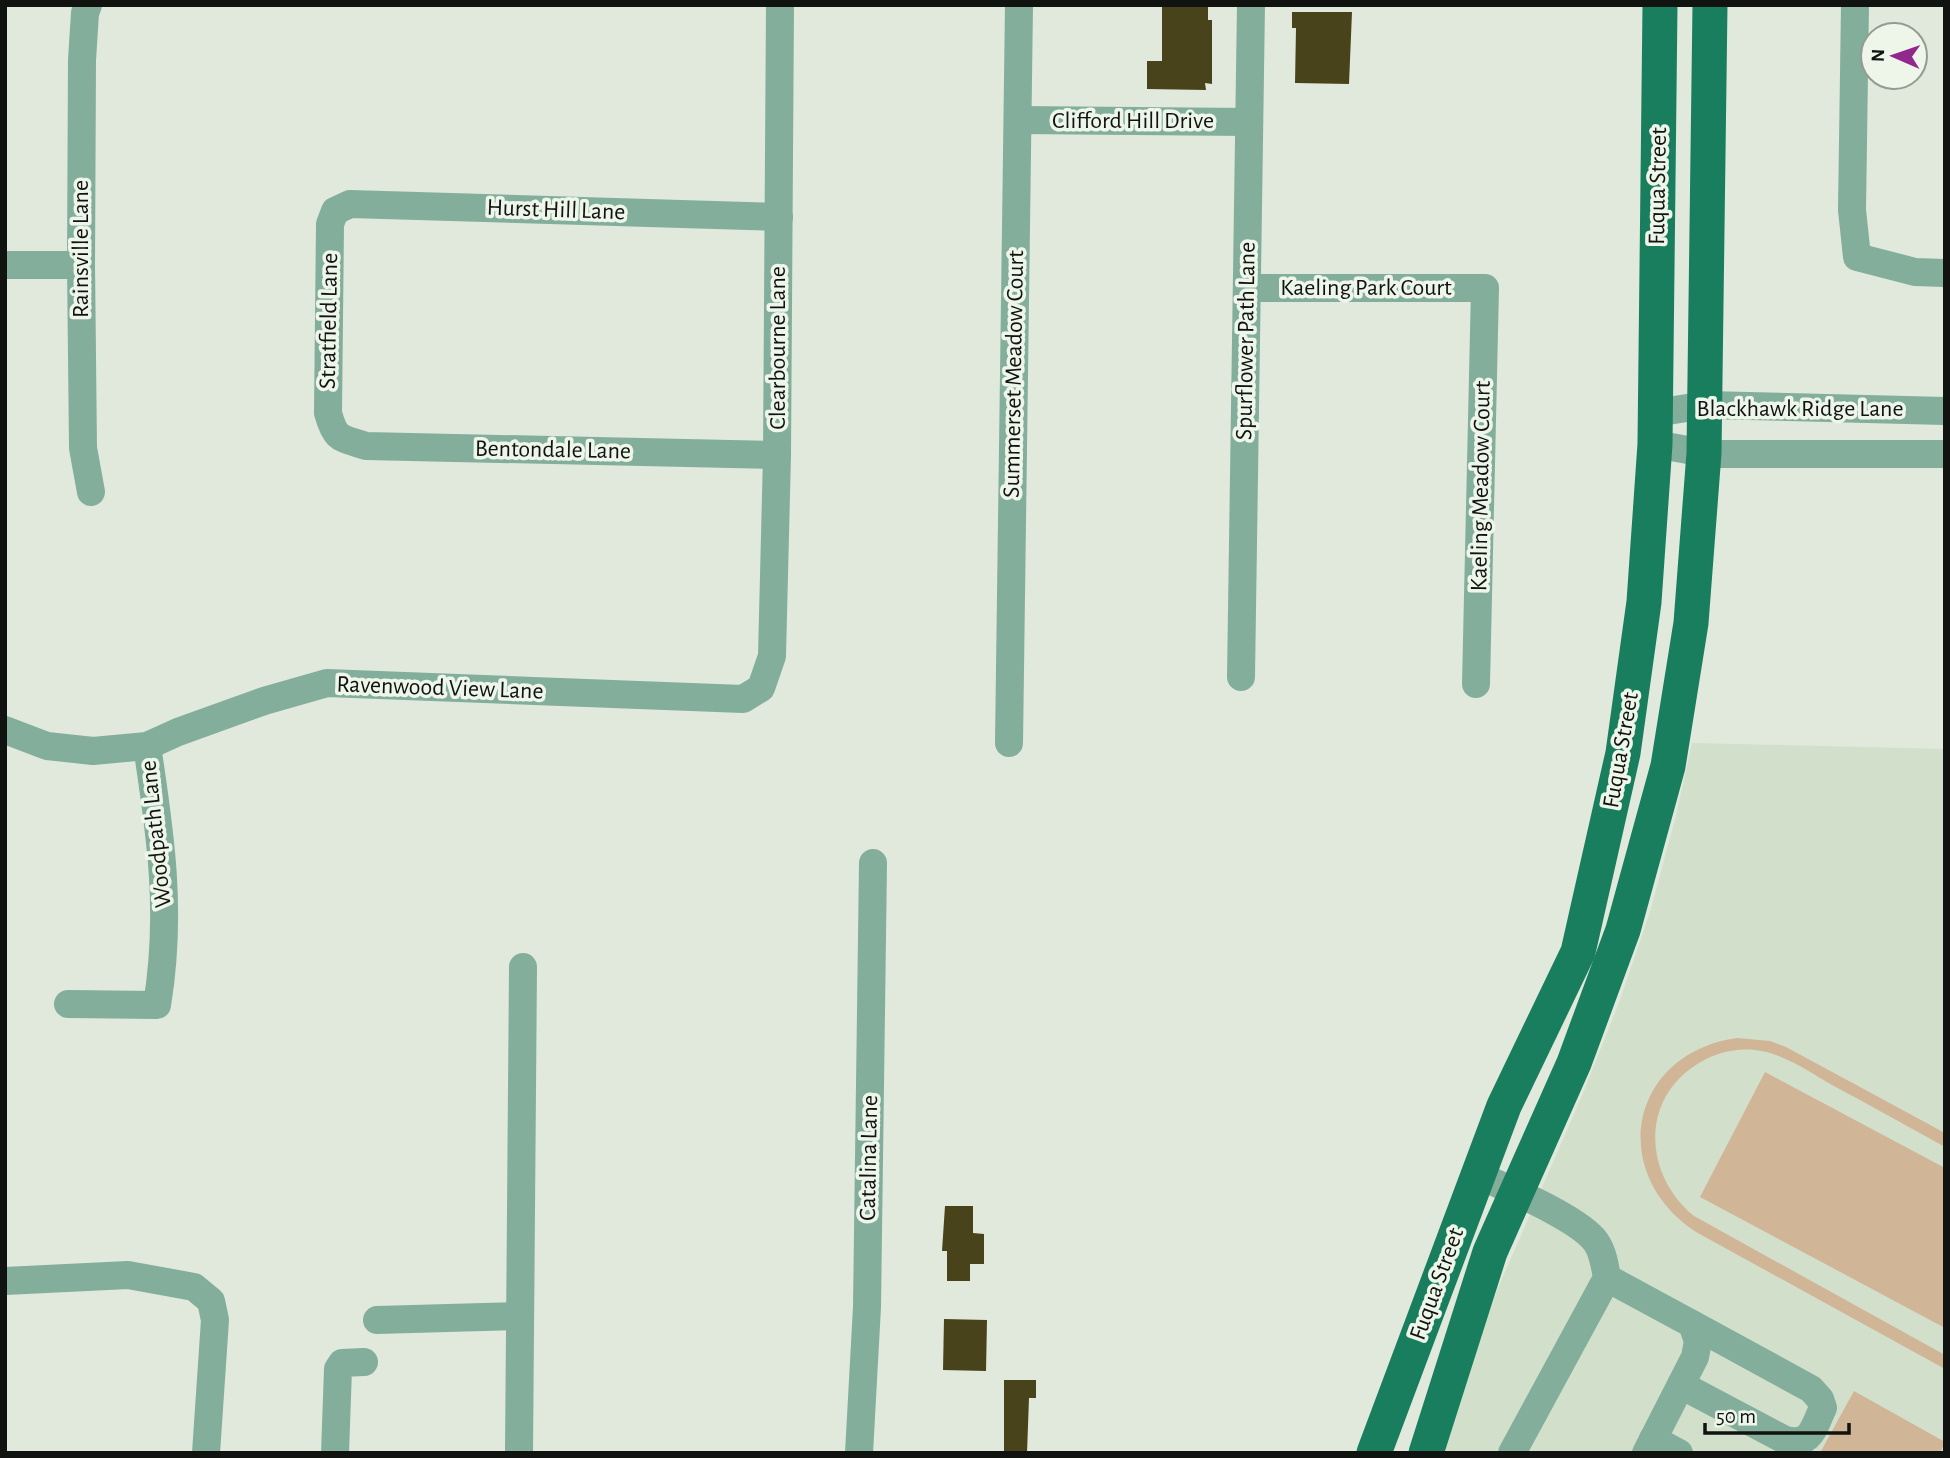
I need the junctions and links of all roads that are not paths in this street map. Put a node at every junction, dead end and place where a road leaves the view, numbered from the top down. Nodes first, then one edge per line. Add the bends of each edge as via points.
1 (88, 5) edge
2 (780, 5) edge
3 (1019, 5) edge
4 (1251, 5) edge
5 (1660, 5) edge
6 (1710, 5) edge
7 (1855, 5) edge
8 (1018, 120) junction
9 (1249, 122) junction
10 (335, 211) joint
11 (779, 217) junction
12 (5, 265) edge
13 (80, 265) junction
14 (1945, 273) edge
15 (1247, 288) junction
16 (1485, 288) joint
17 (1706, 405) junction
18 (1945, 411) edge
19 (1655, 429) junction
20 (333, 432) joint
21 (1704, 453) junction
22 (1945, 454) edge
23 (777, 455) junction
24 (90, 492) dead end
25 (1241, 677) dead end
26 (1476, 684) dead end
27 (761, 688) joint
28 (5, 730) edge
29 (1009, 743) dead end
30 (147, 746) junction
31 (873, 863) dead end
32 (523, 967) dead end
33 (68, 1004) dead end
34 (1478, 1174) junction
35 (1516, 1192) junction
36 (1607, 1278) junction
37 (5, 1281) edge
38 (520, 1317) junction
39 (377, 1320) dead end
40 (1692, 1324) junction
41 (364, 1362) dead end
42 (1681, 1385) junction
43 (1650, 1446) edge
44 (206, 1453) edge
45 (335, 1453) edge
46 (519, 1453) edge
47 (859, 1453) edge
48 (1374, 1453) edge
49 (1426, 1453) edge
50 (1512, 1453) edge
51 (1679, 1453) edge

1 - 13 street, Rainsville Lane via 82,60
2 - 11 street, Clearbourne Lane
3 - 8 street, Summerset Meadow Court
4 - 9 street, Spurflower Path Lane
5 - 19 main road, Fuqua Street
6 - 17 main road, Fuqua Street
7 - 14 street via 1852,210 1857,257 1915,272
8 - 9 street, Clifford Hill Drive
8 - 29 street, Summerset Meadow Court
9 - 15 street, Spurflower Path Lane
10 - 11 street, Hurst Hill Lane via 350,204
10 - 20 street, Stratfield Lane via 330,224 328,413
11 - 23 street, Clearbourne Lane
12 - 13 street
13 - 24 street, Rainsville Lane via 83,448
15 - 16 street, Kaeling Park Court
15 - 25 street, Spurflower Path Lane
16 - 26 street, Kaeling Meadow Court
17 - 18 street, Blackhawk Ridge Lane
17 - 19 street, Blackhawk Ridge Lane
17 - 21 main road, Fuqua Street
19 - 21 street, Blackhawk Ridge Lane
19 - 34 main road, Fuqua Street via 1644,602 1623,753 1578,952 1504,1106
20 - 23 street, Bentondale Lane via 366,446
21 - 22 street, Blackhawk Ridge Lane
21 - 35 main road, Fuqua Street via 1690,623 1668,766 1623,930 1574,1063
23 - 27 street, Clearbourne Lane via 772,656
27 - 30 street, Ravenwood View Lane via 743,699 327,683 264,701
28 - 30 street, Ravenwood View Lane via 47,746 93,751
30 - 33 street, Woodpath Lane via 166,884 158,1005
31 - 47 street, Catalina Lane via 867,1307
32 - 38 street
34 - 35 street
34 - 48 main road, Fuqua Street
35 - 36 street via 1580,1226 1596,1242
35 - 49 main road, Fuqua Street via 1490,1252
36 - 40 street
36 - 50 street
37 - 44 street via 128,1275 194,1287 211,1301 215,1320
38 - 39 street
38 - 46 street
40 - 42 street via 1698,1341
40 - 42 street via 1811,1389 1823,1408 1808,1438 1797,1443
41 - 45 street via 342,1363 338,1368
42 - 43 street
43 - 51 street

